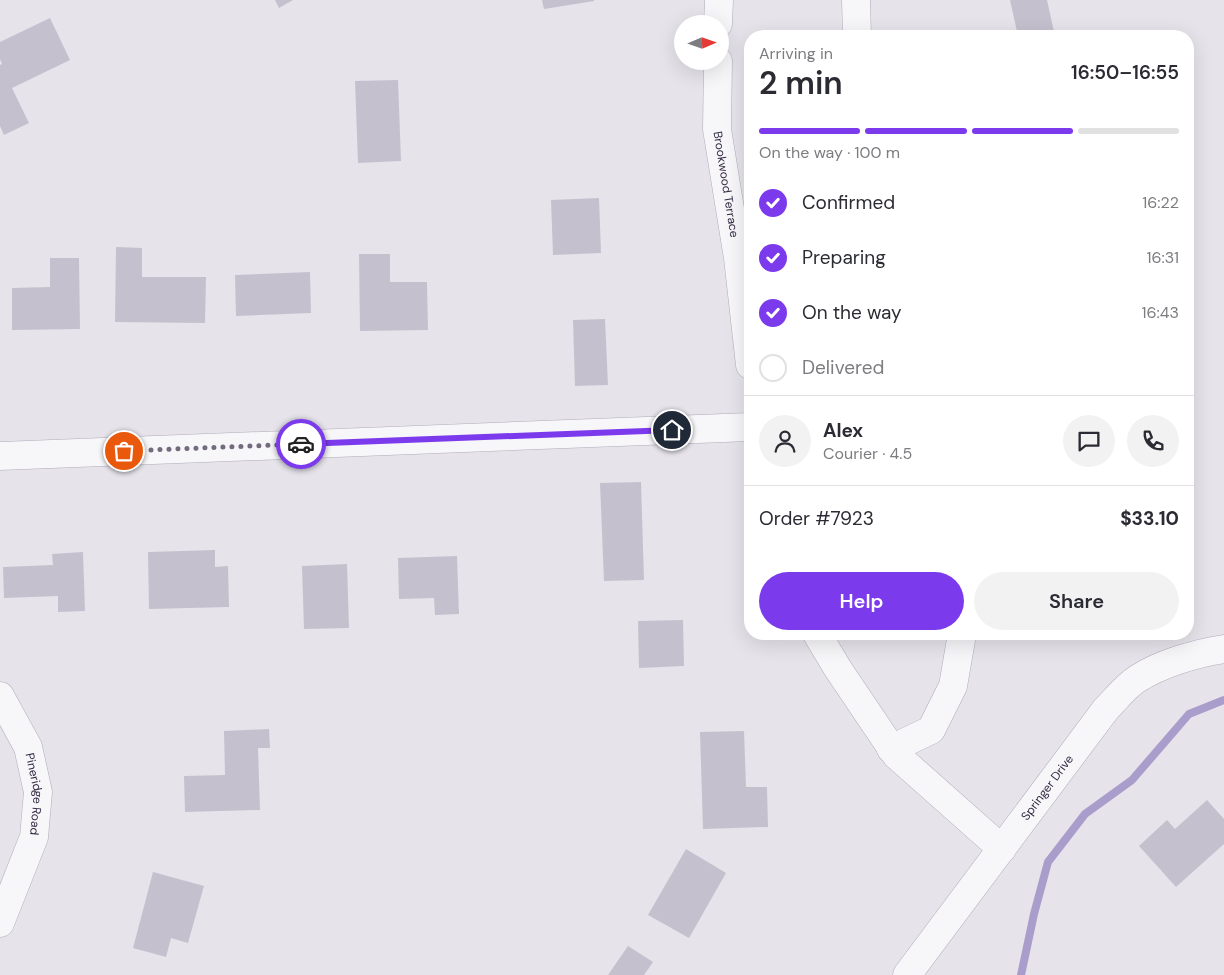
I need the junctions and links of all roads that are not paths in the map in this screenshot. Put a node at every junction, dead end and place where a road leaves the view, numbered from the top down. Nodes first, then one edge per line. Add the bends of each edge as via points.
1 (719, 0) edge
2 (856, 0) edge
3 (718, 15) edge
4 (857, 30) edge
5 (718, 70) edge
6 (744, 312) edge
7 (744, 427) edge
8 (0, 456) edge
9 (821, 640) edge
10 (961, 640) edge
11 (1224, 649) edge
12 (0, 696) edge
13 (891, 749) junction
14 (1002, 849) junction
15 (0, 923) edge
16 (907, 975) edge

1 - 3 street
2 - 4 street
5 - 6 street, Brookwood Terrace via 717,129
7 - 8 street
9 - 13 street
10 - 13 street via 953,686 931,730
11 - 14 street, Springer Drive via 1171,663 1136,679 1106,709
12 - 15 street, Pineridge Road via 28,747 38,792 34,837
13 - 14 street
14 - 16 street, Springer Drive

